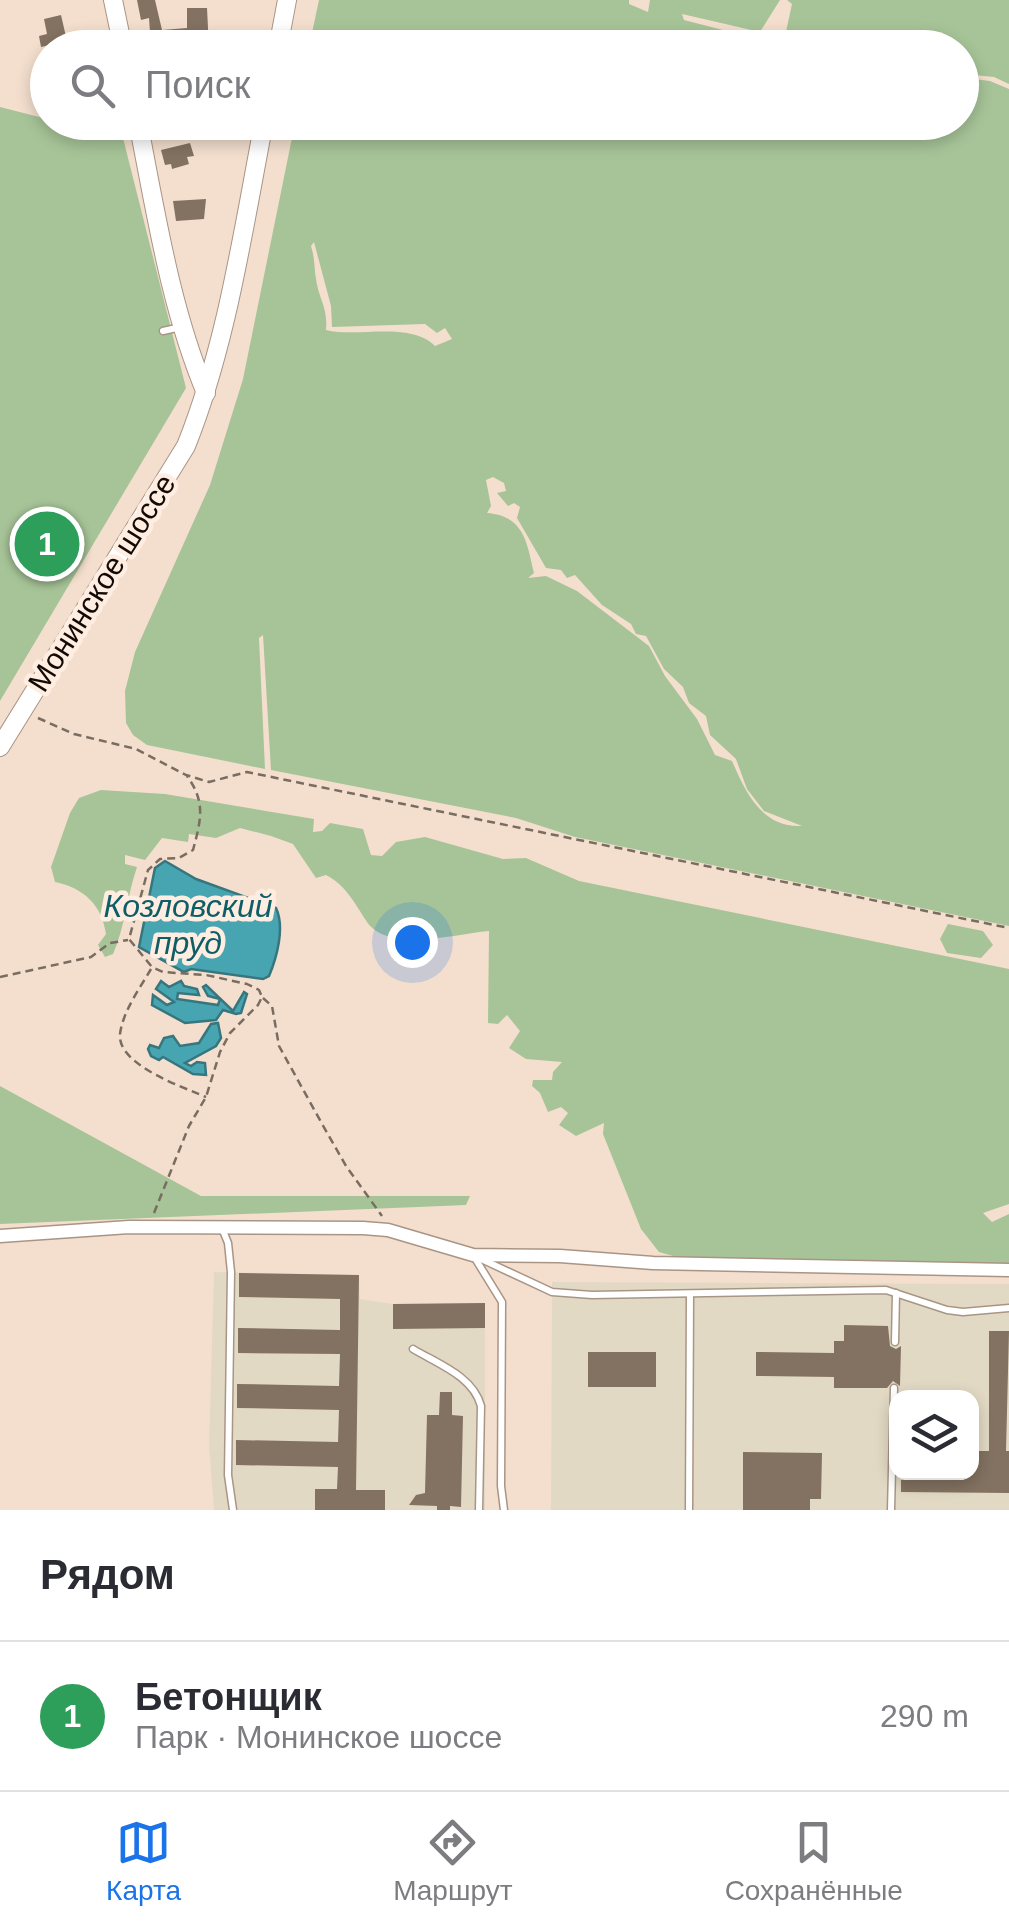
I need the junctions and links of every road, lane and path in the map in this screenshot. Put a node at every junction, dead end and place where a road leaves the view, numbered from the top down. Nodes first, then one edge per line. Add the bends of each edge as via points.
1 (113, 0) edge
2 (287, 0) edge
3 (119, 30) edge
4 (281, 30) edge
5 (141, 140) edge
6 (260, 140) edge
7 (176, 329) junction
8 (217, 350) junction
9 (206, 393) junction
10 (23, 712) junction
11 (0, 747) edge
12 (186, 774) junction
13 (1009, 928) edge
14 (130, 939) junction
15 (152, 967) junction
16 (0, 977) edge
17 (262, 996) junction
18 (206, 1097) junction
19 (148, 1227) junction
20 (222, 1227) junction
21 (388, 1230) junction
22 (0, 1236) edge
23 (474, 1255) junction
24 (1009, 1270) edge
25 (896, 1293) junction
26 (690, 1294) junction
27 (1009, 1308) edge
28 (895, 1342) dead end
29 (413, 1349) dead end
30 (894, 1388) dead end
31 (233, 1510) edge
32 (479, 1510) edge
33 (504, 1510) edge
34 (689, 1510) edge
35 (891, 1510) edge

1 - 3 main road
2 - 4 main road
5 - 7 main road
6 - 8 main road, Монинское шоссе
7 - 8 main road via 196,351
7 - 9 main road
8 - 9 main road, Монинское шоссе
9 - 10 main road, Монинское шоссе via 169,477
10 - 11 main road, Монинское шоссе
10 - 12 path via 74,734 136,749
12 - 13 path via 209,782 248,772
12 - 14 path via 200,793 193,850 160,859 148,870
14 - 15 path
14 - 16 path via 91,957
15 - 17 path via 247,984
15 - 18 path via 128,1010 121,1044 135,1063
17 - 18 path via 230,1032
17 - 21 path via 272,1006 279,1046
18 - 19 path
19 - 20 street
19 - 22 street
20 - 21 street
20 - 31 lane via 231,1272
21 - 23 street
23 - 24 street
23 - 26 lane via 552,1292
23 - 33 lane via 502,1302
25 - 26 lane
25 - 27 lane via 963,1312
25 - 28 lane
26 - 34 lane
29 - 32 lane via 478,1392
30 - 35 lane

